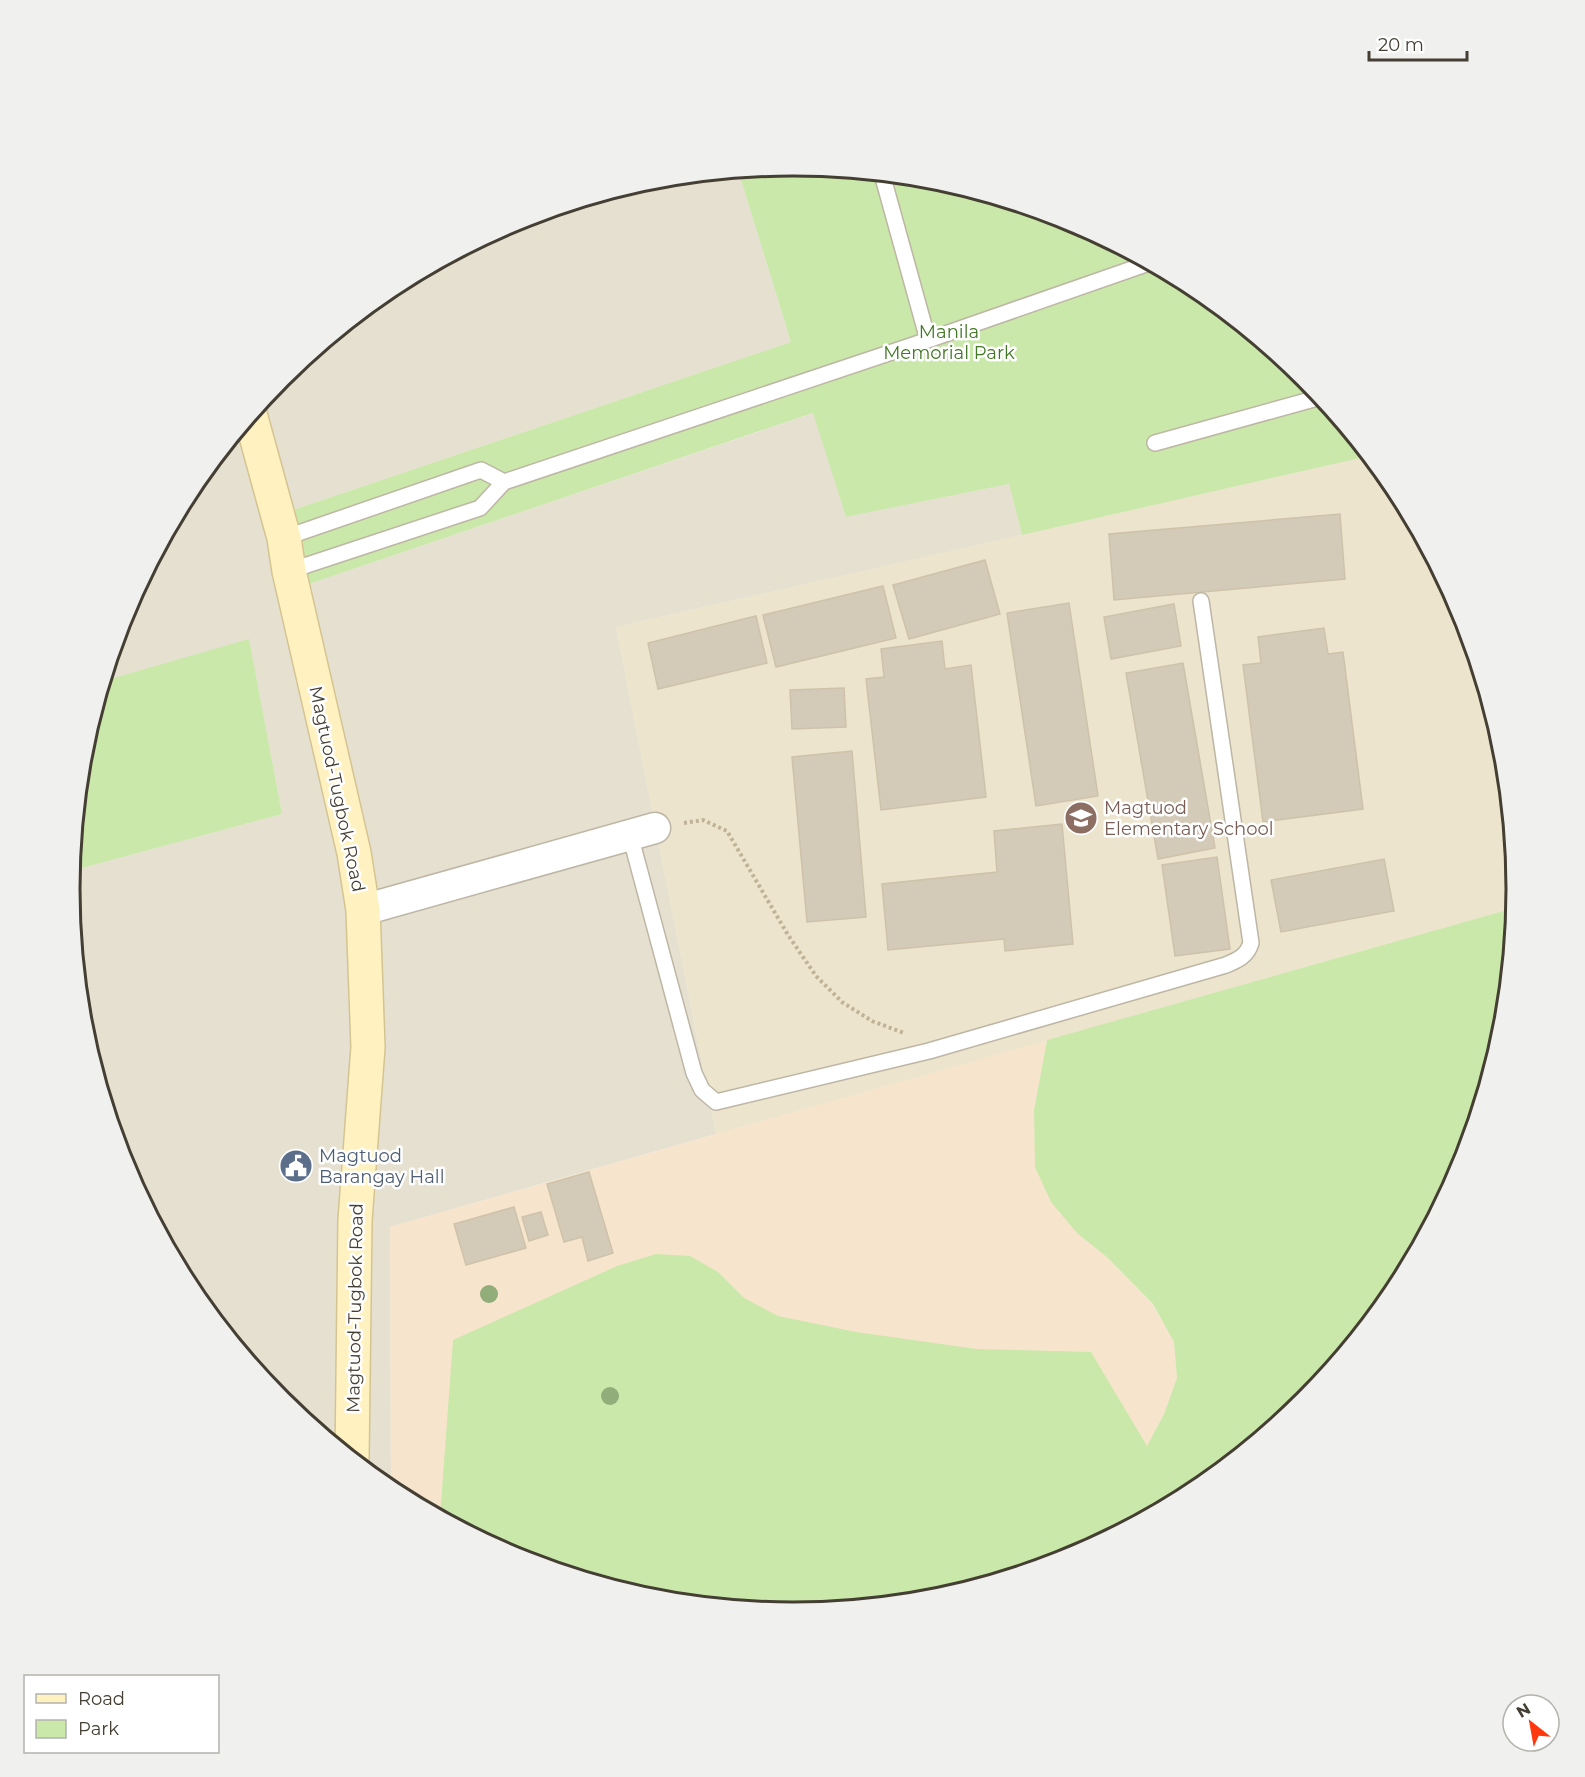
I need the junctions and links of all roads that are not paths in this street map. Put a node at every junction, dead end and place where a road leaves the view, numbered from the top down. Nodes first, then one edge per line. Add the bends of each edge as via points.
1 (884, 182) edge
2 (1139, 266) edge
3 (928, 340) junction
4 (1312, 400) edge
5 (252, 423) edge
6 (1155, 443) dead end
7 (504, 482) junction
8 (284, 538) junction
9 (289, 572) junction
10 (1201, 601) dead end
11 (643, 831) joint
12 (363, 910) junction
13 (352, 1449) edge

1 - 3 lane
2 - 3 lane
3 - 7 lane
4 - 6 lane
5 - 8 main road, Magtuod-Tugbok Road
7 - 8 lane via 481,470
7 - 9 lane via 480,508
8 - 9 main road, Magtuod-Tugbok Road
9 - 12 main road, Magtuod-Tugbok Road via 354,853
10 - 11 lane via 1251,943 1241,959 929,1051 716,1102 702,1090 694,1073
11 - 12 street
12 - 13 main road, Magtuod-Tugbok Road via 369,1047 355,1220

